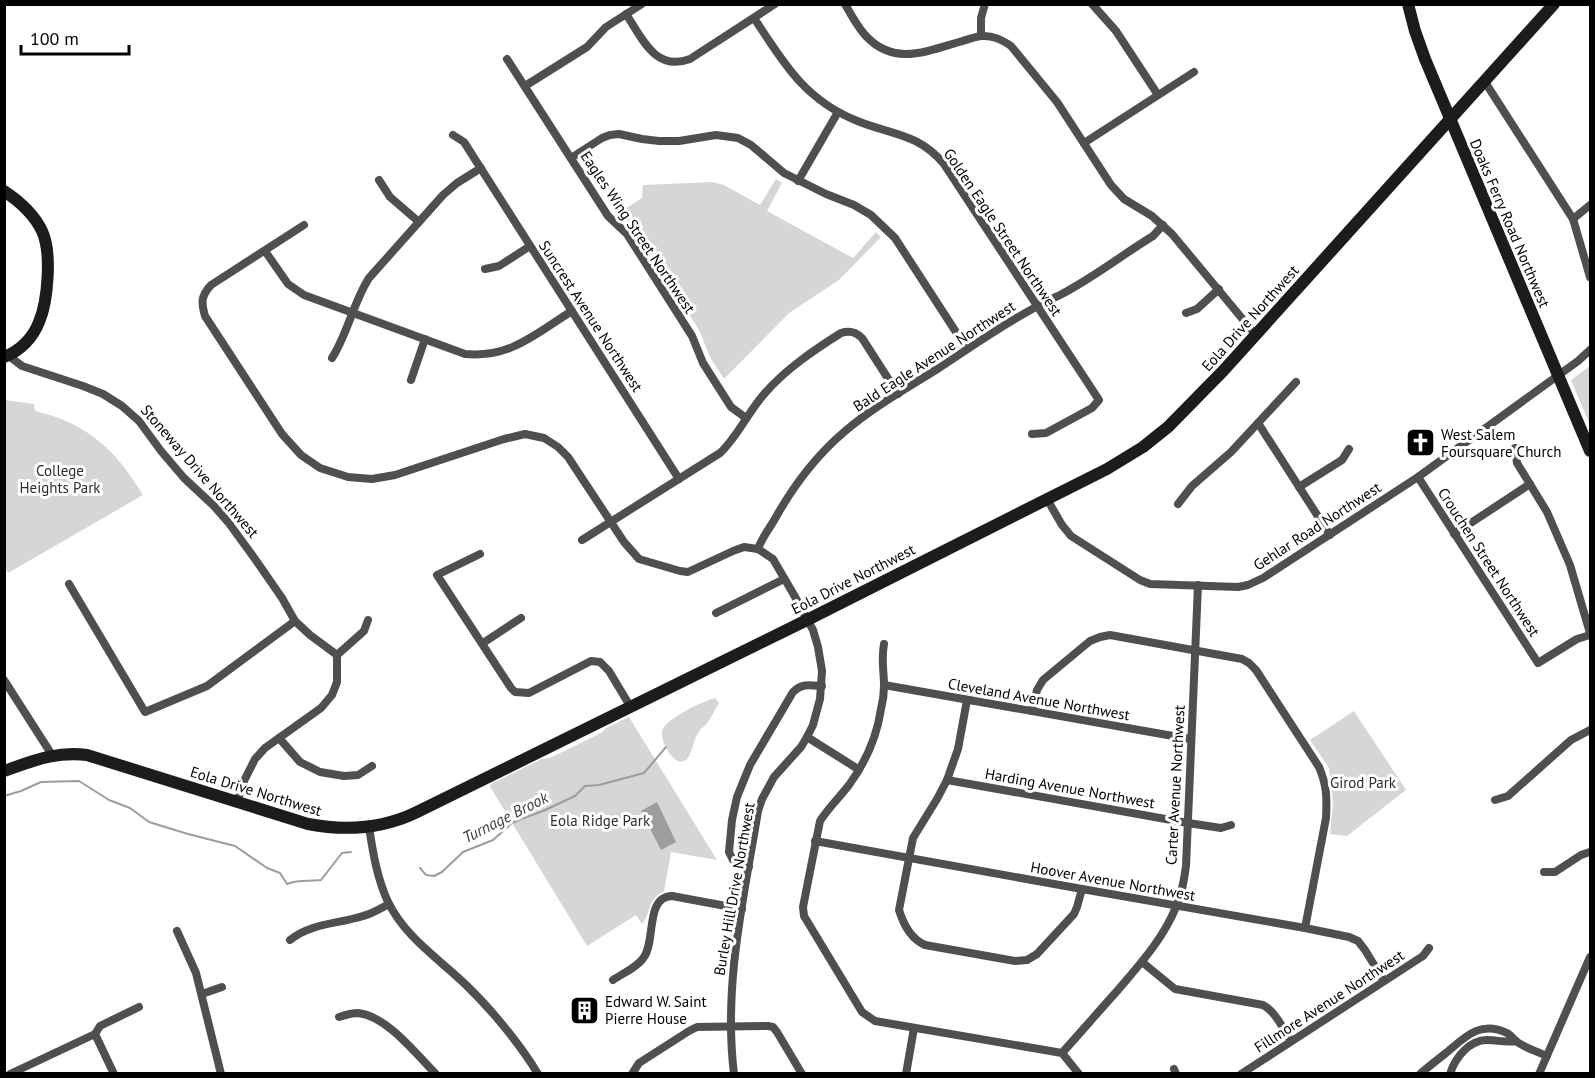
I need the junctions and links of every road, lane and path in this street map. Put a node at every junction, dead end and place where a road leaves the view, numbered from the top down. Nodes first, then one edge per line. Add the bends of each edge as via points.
1 (642, 4) edge
2 (775, 4) edge
3 (845, 4) edge
4 (986, 4) edge
5 (1092, 4) edge
6 (1408, 4) edge
7 (1554, 4) edge
8 (626, 14) junction
9 (754, 18) junction
10 (981, 36) junction
11 (507, 59) dead end
12 (1194, 72) dead end
13 (1485, 82) junction
14 (525, 86) junction
15 (1158, 95) junction
16 (838, 112) junction
17 (1450, 119) junction
18 (453, 135) dead end
19 (1084, 143) junction
20 (571, 158) junction
21 (481, 168) junction
22 (379, 180) dead end
23 (798, 181) junction
24 (4, 191) edge
25 (1590, 205) edge
26 (1573, 219) junction
27 (419, 222) junction
28 (304, 225) dead end
29 (1163, 225) junction
30 (530, 246) junction
31 (265, 251) junction
32 (485, 269) dead end
33 (1590, 277) edge
34 (1219, 289) junction
35 (1037, 306) junction
36 (572, 311) junction
37 (352, 313) junction
38 (1186, 313) dead end
39 (1255, 334) junction
40 (425, 339) junction
41 (967, 350) junction
42 (1590, 350) edge
43 (7, 356) edge
44 (332, 358) dead end
45 (1558, 374) junction
46 (411, 380) dead end
47 (1296, 382) dead end
48 (898, 394) junction
49 (746, 418) junction
50 (1258, 423) junction
51 (1032, 434) dead end
52 (1515, 448) dead end
53 (1349, 449) dead end
54 (1590, 451) edge
55 (1418, 477) junction
56 (680, 479) junction
57 (1530, 484) junction
58 (1299, 487) junction
59 (1047, 499) junction
60 (1178, 504) dead end
61 (611, 522) junction
62 (1454, 534) junction
63 (1329, 535) junction
64 (582, 540) dead end
65 (758, 549) junction
66 (480, 554) dead end
67 (784, 579) junction
68 (69, 584) dead end
69 (1198, 585) junction
70 (716, 613) dead end
71 (522, 618) dead end
72 (368, 620) dead end
73 (807, 620) junction
74 (295, 621) junction
75 (1590, 634) edge
76 (483, 643) junction
77 (884, 644) dead end
78 (1195, 651) junction
79 (337, 655) junction
80 (4, 680) edge
81 (884, 685) junction
82 (822, 687) junction
83 (967, 700) junction
84 (630, 706) junction
85 (1032, 711) junction
86 (1590, 730) edge
87 (279, 738) junction
88 (807, 738) junction
89 (1190, 740) junction
90 (52, 755) junction
91 (372, 766) dead end
92 (858, 769) junction
93 (4, 771) edge
94 (947, 780) junction
95 (1495, 800) dead end
96 (237, 802) junction
97 (1188, 823) junction
98 (1231, 825) dead end
99 (369, 827) junction
100 (815, 840) junction
101 (1590, 852) edge
102 (908, 858) junction
103 (749, 867) junction
104 (1545, 872) dead end
105 (1082, 889) junction
106 (389, 904) junction
107 (1177, 906) junction
108 (742, 909) junction
109 (1305, 928) junction
110 (177, 931) dead end
111 (290, 939) dead end
112 (1430, 948) dead end
113 (1590, 957) edge
114 (1142, 963) junction
115 (613, 980) dead end
116 (1384, 981) junction
117 (222, 987) dead end
118 (202, 994) junction
119 (139, 1007) dead end
120 (339, 1017) dead end
121 (731, 1026) junction
122 (914, 1028) junction
123 (95, 1034) junction
124 (1291, 1041) junction
125 (1516, 1041) junction
126 (1062, 1053) junction
127 (1547, 1056) junction
128 (10, 1074) edge
129 (114, 1074) edge
130 (221, 1074) edge
131 (436, 1074) edge
132 (538, 1074) edge
133 (632, 1074) edge
134 (734, 1074) edge
135 (802, 1074) edge
136 (906, 1074) edge
137 (1079, 1074) edge
138 (1241, 1074) edge
139 (1420, 1074) edge
140 (1450, 1074) edge
141 (1539, 1074) edge

1 - 8 street
2 - 9 street
3 - 10 street via 867,36 895,53 923,53
4 - 10 street
5 - 15 street via 1116,31
6 - 17 main road, Doaks Ferry Road Northwest
7 - 13 main road, Eola Drive Northwest
8 - 9 street via 651,51 659,58 680,63
8 - 14 street via 587,47
9 - 16 street, Golden Eagle Street Northwest via 787,69 815,97
10 - 19 street via 1003,40 1011,46 1057,102
11 - 14 street, Eagles Wing Street Northwest
12 - 15 street
13 - 17 main road, Eola Drive Northwest
13 - 26 street
14 - 20 street, Eagles Wing Street Northwest
15 - 19 street
16 - 23 street
16 - 35 street, Golden Eagle Street Northwest via 911,138 937,156
17 - 39 main road, Eola Drive Northwest
17 - 45 main road, Doaks Ferry Road Northwest
18 - 21 street, Suncrest Avenue Northwest via 464,142
19 - 29 street via 1111,185
20 - 23 street via 610,135 679,141 726,135 751,145
20 - 49 street, Eagles Wing Street Northwest via 669,298 731,407
21 - 27 street via 456,183
21 - 30 street, Suncrest Avenue Northwest
22 - 27 street via 390,197
23 - 41 street via 854,205 890,232
24 - 43 main road via 37,223 48,263 40,321 30,339
25 - 26 street
26 - 33 street
27 - 37 street via 369,278
28 - 31 street
29 - 34 street
29 - 35 street, Bald Eagle Avenue Northwest via 1153,236 1076,286
30 - 32 street via 499,266
30 - 36 street, Suncrest Avenue Northwest
31 - 37 street via 288,284 304,295
31 - 61 street via 211,285 204,293 202,305 205,316 282,434 301,455 335,474 372,479 525,434 544,438 568,457
34 - 38 street via 1197,309
34 - 39 street
35 - 41 street, Bald Eagle Avenue Northwest
35 - 51 street, Golden Eagle Street Northwest via 1099,400 1046,434
36 - 40 street via 519,345 493,354 465,354
36 - 56 street, Suncrest Avenue Northwest
37 - 40 street
37 - 44 street
39 - 59 main road, Eola Drive Northwest via 1168,428 1117,464
40 - 46 street
41 - 48 street, Bald Eagle Avenue Northwest
42 - 45 street, Gehlar Road Northwest
43 - 74 street, Stoneway Drive Northwest via 22,366 103,394 139,421 184,478 234,531
45 - 54 main road, Doaks Ferry Road Northwest
45 - 55 street, Gehlar Road Northwest
47 - 50 street
48 - 49 street via 862,338 852,332 841,333 797,363 764,394
48 - 65 street, Bald Eagle Avenue Northwest via 859,420 823,452 786,498
49 - 56 street via 720,453
50 - 58 street
50 - 60 street
52 - 57 street via 1517,463
53 - 58 street via 1342,459
55 - 62 street, Crouchen Street Northwest
55 - 63 street, Gehlar Road Northwest
56 - 61 street
57 - 62 street
57 - 75 street via 1574,574
58 - 63 street
59 - 69 street, Gehlar Road Northwest via 1071,536 1140,580 1150,584
59 - 73 main road, Eola Drive Northwest
61 - 64 street
61 - 65 street via 639,559 680,571 693,571 744,547
62 - 75 street, Crouchen Street Northwest via 1538,663
63 - 69 street, Gehlar Road Northwest via 1248,585
65 - 67 street, Burley Hill Drive Northwest via 772,559
66 - 76 street via 437,575
67 - 70 street
67 - 73 street, Burley Hill Drive Northwest
68 - 74 street via 146,712 207,686
69 - 78 street, Carter Avenue Northwest
71 - 76 street
72 - 79 street via 364,631
73 - 82 street, Burley Hill Drive Northwest via 821,659
73 - 84 main road, Eola Drive Northwest
74 - 79 street, Stoneway Drive Northwest
76 - 84 street via 515,692 529,693 591,661 600,662
77 - 81 street
78 - 85 street via 1100,637 1043,680
78 - 89 street, Carter Avenue Northwest
78 - 109 street via 1242,659 1256,670 1326,784 1326,818
79 - 87 street via 337,682 332,695 321,708
80 - 90 street
81 - 83 street, Cleveland Avenue Northwest
81 - 92 street via 876,732
82 - 88 street, Burley Hill Drive Northwest
82 - 103 street via 804,685 793,692 740,786 729,852 736,863
83 - 85 street, Cleveland Avenue Northwest
83 - 94 street via 958,749
84 - 99 main road, Eola Drive Northwest via 408,816
85 - 89 street, Cleveland Avenue Northwest
86 - 95 street via 1571,740 1508,796
87 - 91 street via 300,762 320,772 358,775
87 - 96 street via 255,759
88 - 92 street
88 - 103 street, Burley Hill Drive Northwest via 774,777 762,799
89 - 97 street, Carter Avenue Northwest
90 - 93 main road, Eola Drive Northwest
90 - 96 main road, Eola Drive Northwest via 98,758
92 - 100 street via 819,821
94 - 97 street, Harding Avenue Northwest
94 - 102 street via 913,838
96 - 99 main road, Eola Drive Northwest via 322,826
97 - 98 street, Harding Avenue Northwest via 1221,828
97 - 107 street, Carter Avenue Northwest via 1186,866
99 - 106 street via 375,863
100 - 102 street, Hoover Avenue Northwest
100 - 122 street via 803,907 807,923 862,1012 875,1021
101 - 104 street via 1555,872
102 - 105 street, Hoover Avenue Northwest
102 - 105 street via 899,910 914,938 925,945 1027,960 1074,914
103 - 108 street, Burley Hill Drive Northwest
105 - 107 street, Hoover Avenue Northwest
106 - 111 street via 365,916 321,925
106 - 132 street via 419,945 467,986 503,1026
107 - 109 street, Hoover Avenue Northwest
107 - 114 street, Carter Avenue Northwest
108 - 115 street via 672,896 663,898 656,906 644,958
108 - 121 street, Burley Hill Drive Northwest via 732,982
109 - 116 street, Hoover Avenue Northwest via 1358,941
110 - 118 street
112 - 116 street, Fillmore Avenue Northwest
113 - 127 street
114 - 124 street via 1175,989 1269,1008
114 - 126 street, Carter Avenue Northwest
116 - 124 street, Fillmore Avenue Northwest
117 - 118 street
118 - 130 street
119 - 123 street via 100,1026
120 - 131 street via 358,1013 377,1020
121 - 133 street via 689,1031 639,1063
121 - 134 street, Burley Hill Drive Northwest
121 - 135 street via 772,1027
122 - 126 street
122 - 136 street
123 - 128 street
123 - 129 street
124 - 138 street, Fillmore Avenue Northwest
125 - 127 street
125 - 139 street via 1504,1032 1480,1029 1461,1039
125 - 140 street via 1474,1043 1462,1052
126 - 137 street
127 - 141 street

